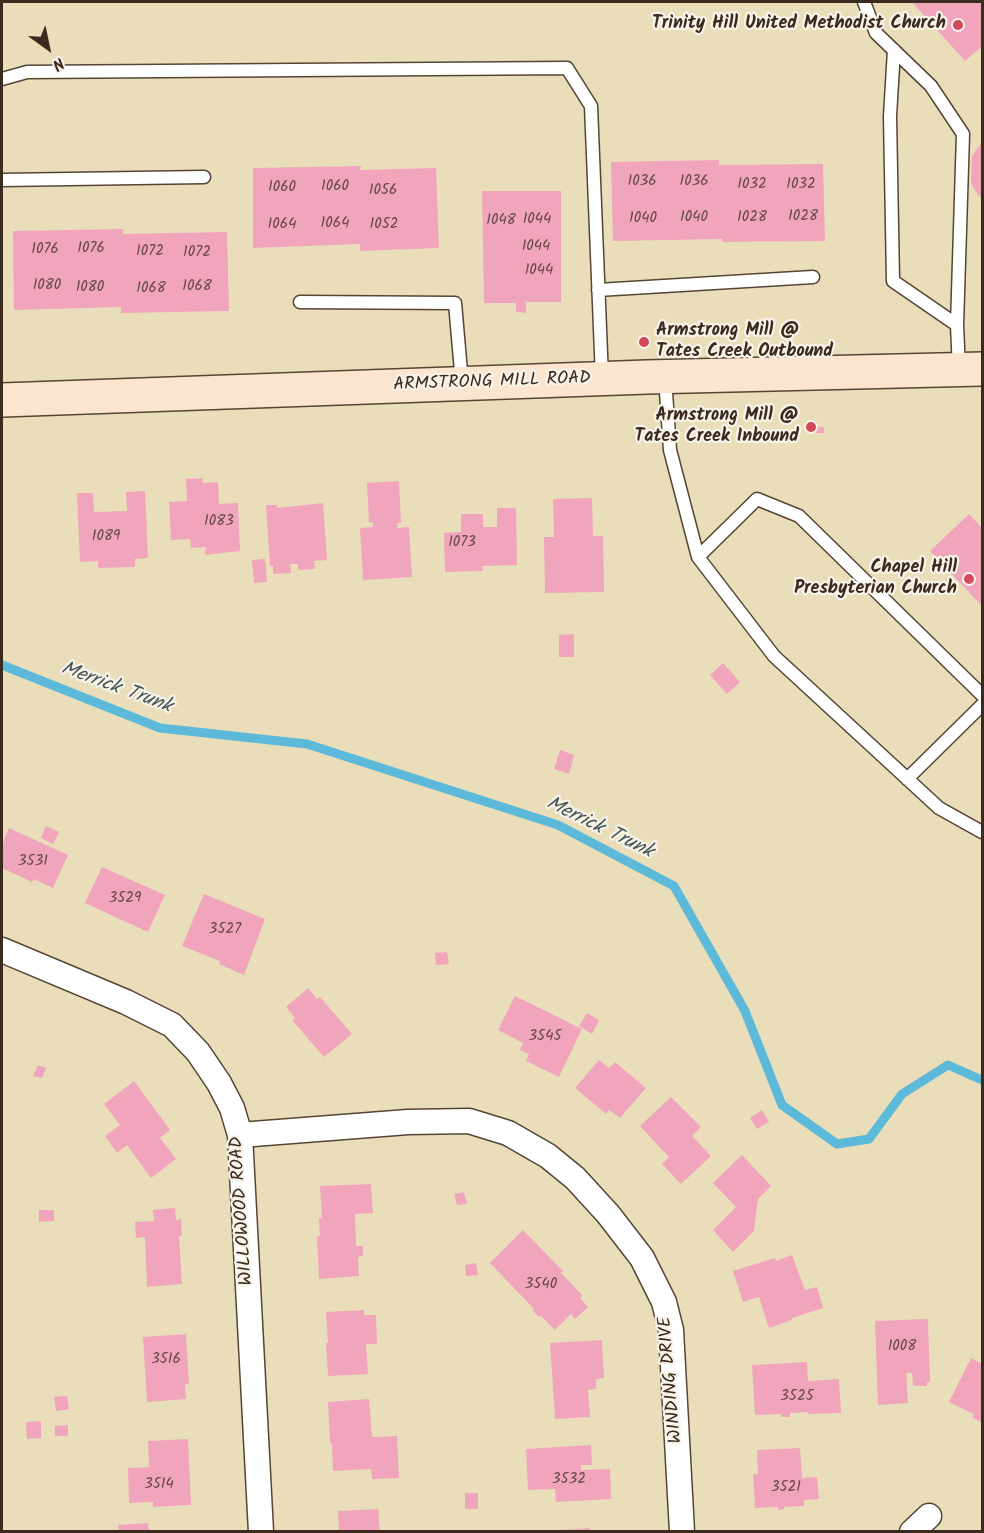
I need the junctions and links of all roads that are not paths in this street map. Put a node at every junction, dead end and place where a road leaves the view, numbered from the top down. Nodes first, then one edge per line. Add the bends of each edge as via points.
1 (864, 2) edge
2 (894, 50) junction
3 (2, 79) edge
4 (204, 177) dead end
5 (2, 180) edge
6 (813, 277) dead end
7 (598, 290) junction
8 (300, 302) dead end
9 (957, 326) junction
10 (971, 369) edge
11 (665, 377) junction
12 (602, 379) junction
13 (462, 384) junction
14 (2, 400) edge
15 (698, 557) junction
16 (982, 694) edge
17 (982, 705) edge
18 (907, 779) junction
19 (982, 832) edge
20 (2, 950) edge
21 (240, 1135) junction
22 (261, 1532) edge
23 (682, 1532) edge

1 - 2 lane via 876,33
2 - 9 lane via 931,86 963,134
2 - 9 lane via 890,116 893,281
3 - 7 lane via 27,72 567,68 591,106
4 - 5 lane
6 - 7 lane
7 - 12 lane
8 - 13 lane via 455,303
9 - 10 lane
10 - 11 main road, ARMSTRONG MILL ROAD
11 - 12 main road, ARMSTRONG MILL ROAD
11 - 15 lane via 669,450
12 - 13 main road, ARMSTRONG MILL ROAD
13 - 14 main road, ARMSTRONG MILL ROAD
15 - 16 lane via 757,499 799,516
15 - 18 lane via 774,656
17 - 18 lane
18 - 19 lane via 939,808
20 - 21 street, WILLOWOOD ROAD via 172,1025 198,1052 219,1083
21 - 22 street, WILLOWOOD ROAD
21 - 23 street, WINDING DRIVE via 469,1121 508,1133 548,1156 575,1178 642,1258 664,1302 671,1330

